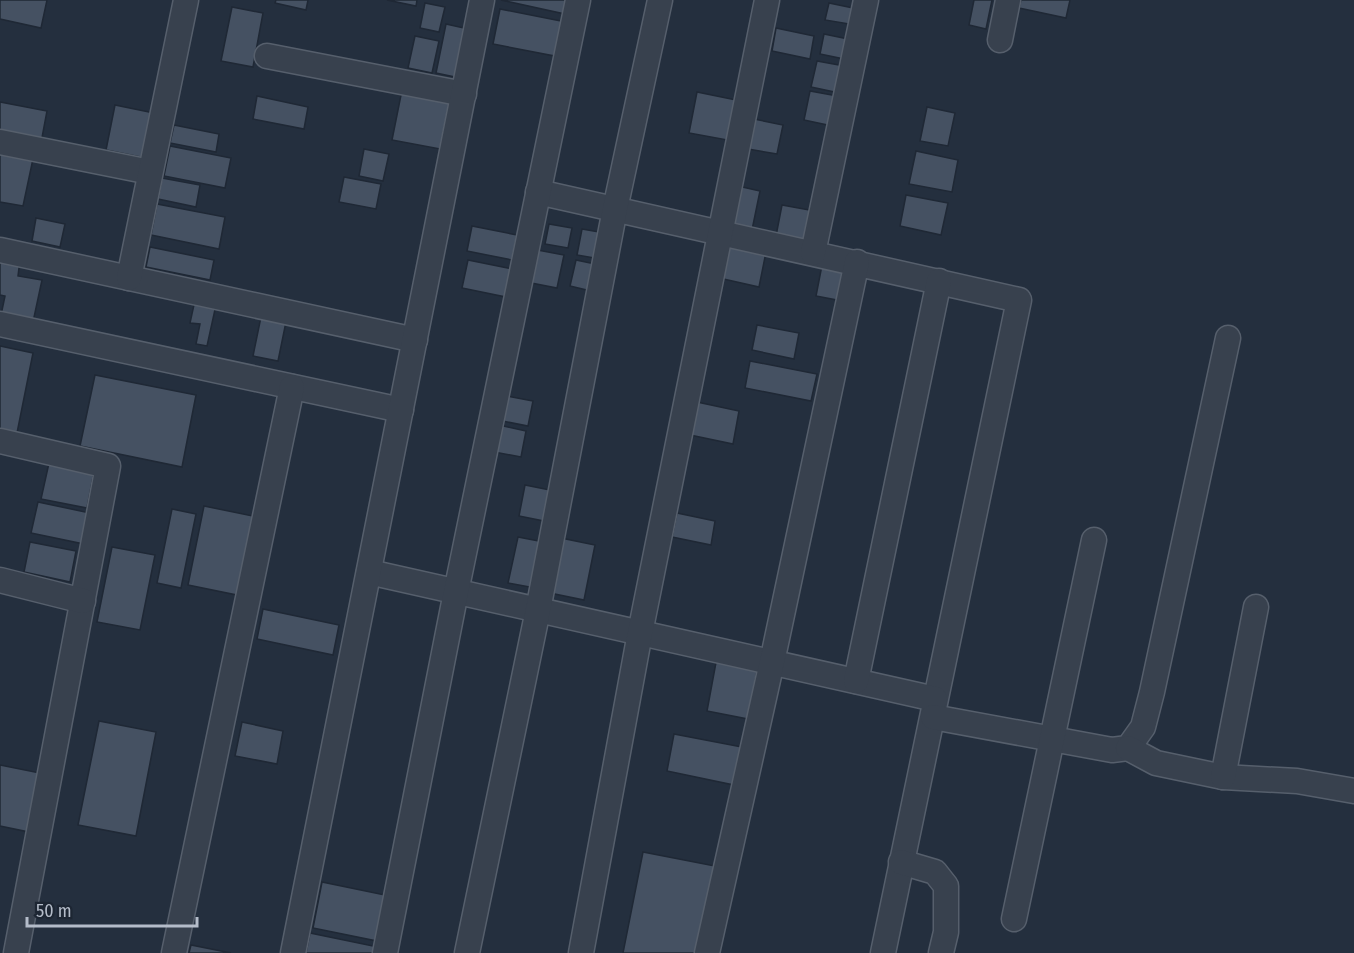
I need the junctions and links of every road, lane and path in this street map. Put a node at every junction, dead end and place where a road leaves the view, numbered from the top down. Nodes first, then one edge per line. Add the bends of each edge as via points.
1 (186, 0) edge
2 (482, 0) edge
3 (578, 0) edge
4 (660, 0) edge
5 (767, 0) edge
6 (866, 0) edge
7 (1008, 0) edge
8 (1000, 40) dead end
9 (267, 56) dead end
10 (464, 94) junction
11 (0, 142) edge
12 (150, 172) junction
13 (538, 192) junction
14 (615, 209) junction
15 (721, 232) junction
16 (0, 250) edge
17 (813, 253) junction
18 (857, 262) junction
19 (129, 278) junction
20 (939, 282) junction
21 (0, 324) edge
22 (1228, 338) dead end
23 (415, 340) junction
24 (292, 387) junction
25 (401, 411) junction
26 (0, 441) edge
27 (1094, 540) dead end
28 (369, 572) junction
29 (0, 580) edge
30 (456, 592) junction
31 (83, 601) junction
32 (1256, 607) dead end
33 (538, 610) junction
34 (640, 633) junction
35 (772, 663) junction
36 (856, 681) junction
37 (934, 708) junction
38 (1052, 739) junction
39 (1128, 748) junction
40 (1223, 777) junction
41 (1354, 790) edge
42 (901, 862) junction
43 (1014, 919) dead end
44 (16, 953) edge
45 (174, 953) edge
46 (293, 953) edge
47 (385, 953) edge
48 (467, 953) edge
49 (581, 953) edge
50 (707, 953) edge
51 (883, 953) edge
52 (941, 953) edge

1 - 12 street
2 - 10 street
3 - 13 street
4 - 14 street
5 - 15 street
6 - 17 street
7 - 8 street
9 - 10 street
10 - 23 street
11 - 12 street
12 - 19 street
13 - 14 street
13 - 30 street
14 - 15 street
14 - 33 street
15 - 17 street
15 - 34 street
16 - 19 street
17 - 18 street
18 - 20 street
18 - 35 street
19 - 23 street
20 - 36 street
20 - 37 street via 1019,300
21 - 24 street
22 - 39 street via 1152,692 1143,727
23 - 25 street
24 - 25 street
24 - 45 street
25 - 28 street
26 - 31 street via 108,466
27 - 38 street
28 - 30 street
28 - 46 street
29 - 31 street
30 - 33 street
30 - 47 street
31 - 44 street
32 - 40 street
33 - 34 street
33 - 48 street
34 - 35 street
34 - 49 street
35 - 36 street
35 - 50 street
36 - 37 street
37 - 38 street
37 - 42 street
38 - 39 street via 1112,750
38 - 43 street
39 - 40 street via 1156,763
40 - 41 street
42 - 51 street
42 - 52 street via 935,872 946,886 946,932

